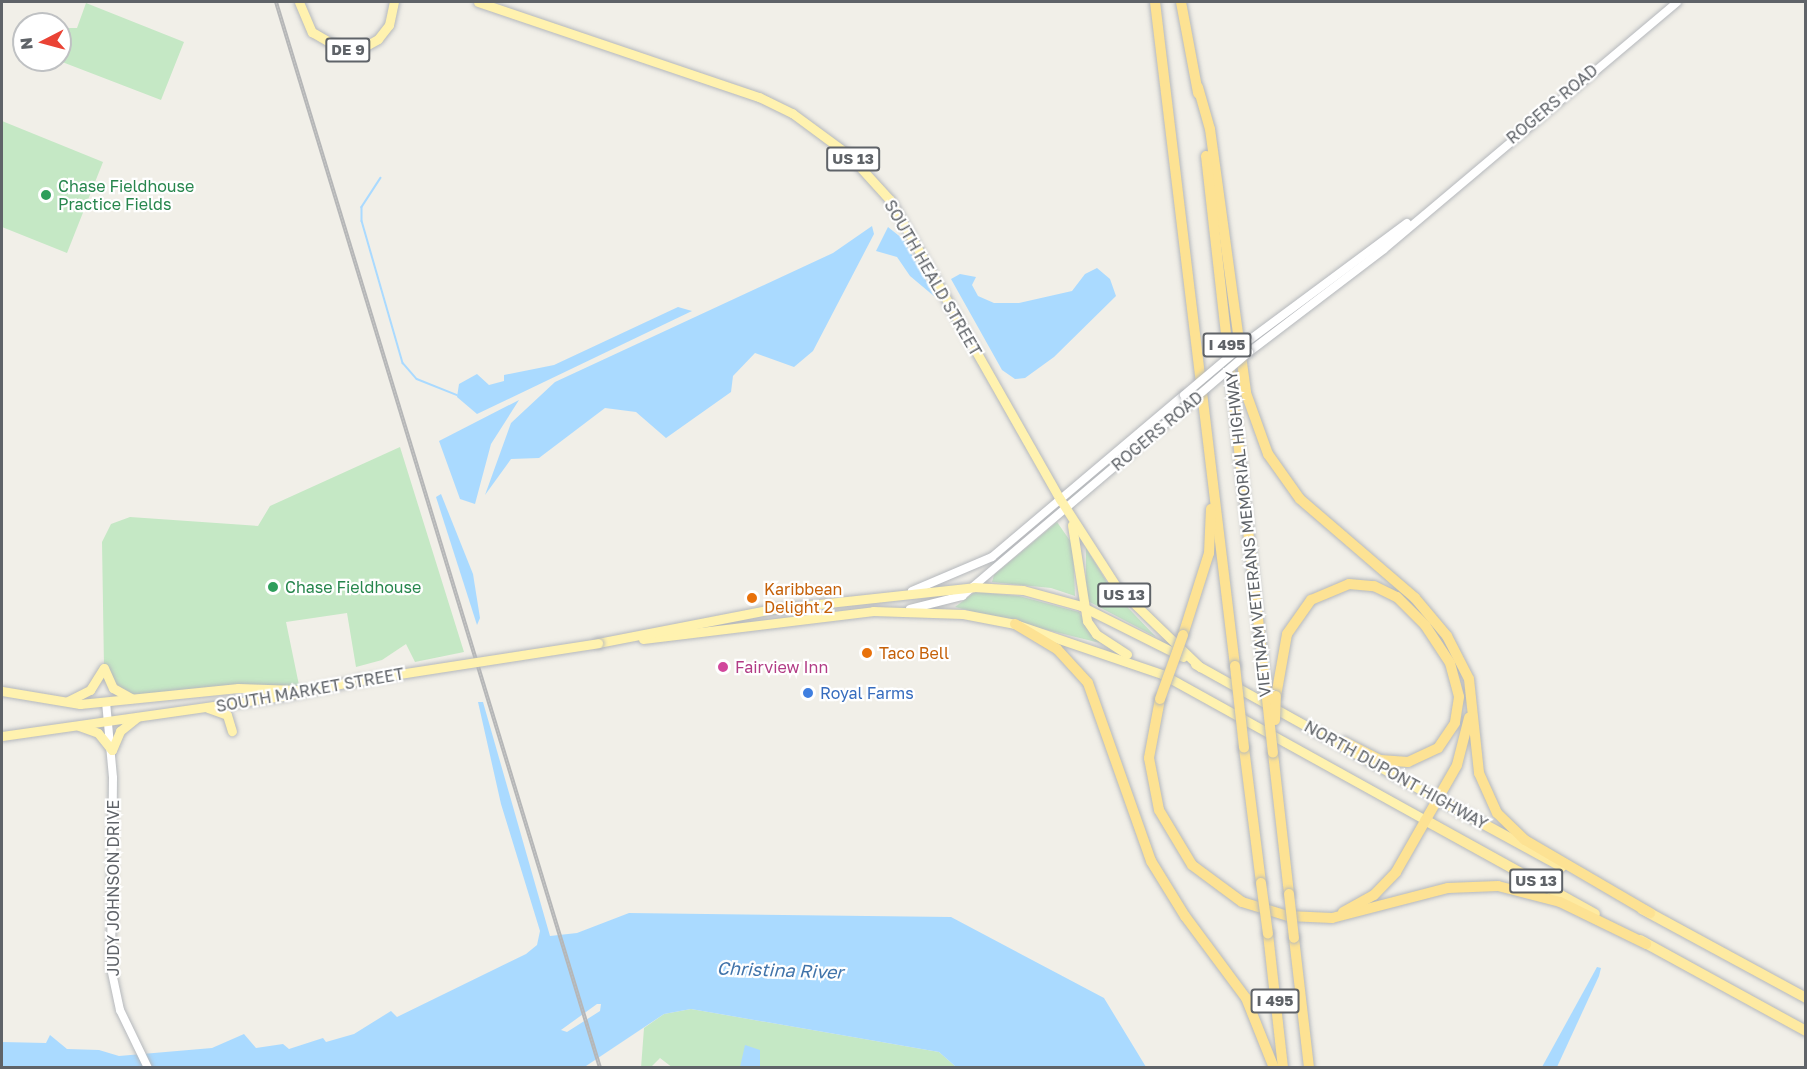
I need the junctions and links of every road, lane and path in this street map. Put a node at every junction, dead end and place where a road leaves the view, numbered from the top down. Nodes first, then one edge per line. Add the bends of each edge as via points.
1 (299, 2) edge
2 (394, 2) edge
3 (478, 2) edge
4 (1155, 2) edge
5 (1181, 2) edge
6 (1677, 2) edge
7 (1198, 87) junction
8 (1429, 209) junction
9 (1207, 431) junction
10 (1060, 499) junction
11 (1066, 508) junction
12 (974, 586) junction
13 (912, 591) junction
14 (1081, 606) junction
15 (906, 610) junction
16 (1015, 624) junction
17 (618, 640) junction
18 (1456, 651) junction
19 (1200, 667) junction
20 (1162, 674) junction
21 (300, 690) junction
22 (2, 691) edge
23 (134, 699) junction
24 (60, 702) junction
25 (106, 702) junction
26 (206, 708) junction
27 (138, 716) junction
28 (108, 720) junction
29 (76, 725) junction
30 (232, 731) dead end
31 (2, 736) edge
32 (1342, 746) junction
33 (112, 750) junction
34 (1273, 753) junction
35 (1438, 800) junction
36 (1425, 820) junction
37 (1650, 914) junction
38 (1312, 918) junction
39 (1646, 944) junction
40 (1806, 998) edge
41 (1806, 1031) edge
42 (148, 1068) edge
43 (1275, 1068) edge
44 (1283, 1068) edge
45 (1309, 1068) edge

1 - 2 main road, DE 9 via 312,32 343,50 362,48 378,39 389,24
3 - 10 main road, SOUTH HEALD STREET / US 13 via 759,97 792,113 849,155 890,200
4 - 9 highway, VIETNAM VETERANS MEMORIAL HIGHWAY / I 495
5 - 7 highway, VIETNAM VETERANS MEMORIAL HIGHWAY / I 495
6 - 8 street, ROGERS ROAD
7 - 18 highway via 1210,129 1246,393 1260,439 1294,492 1415,598
7 - 34 highway, VIETNAM VETERANS MEMORIAL HIGHWAY / I 495, bridge
8 - 10 street, ROGERS ROAD, bridge via 1369,248 1248,341
8 - 11 street, ROGERS ROAD, bridge via 1249,352
9 - 38 highway, bridge via 1211,539 1151,730 1150,771 1159,810 1178,846 1204,876 1242,902
9 - 44 highway, VIETNAM VETERANS MEMORIAL HIGHWAY / I 495, bridge
10 - 11 main road, SOUTH HEALD STREET / US 13
10 - 13 street, ROGERS ROAD via 992,557
11 - 12 street, ROGERS ROAD
11 - 14 main road, SOUTH HEALD STREET / US 13 via 1078,543
11 - 19 main road, SOUTH HEALD STREET / US 13 via 1116,586
12 - 13 main road, SOUTH MARKET STREET
12 - 14 main road, NORTH DUPONT HIGHWAY via 1023,590
12 - 15 street, ROGERS ROAD via 953,602
13 - 17 main road, SOUTH MARKET STREET via 713,619
14 - 19 main road, NORTH DUPONT HIGHWAY
14 - 20 main road, SOUTH HEALD STREET / US 13 via 1096,634
15 - 16 main road, SOUTH MARKET STREET
15 - 17 main road, SOUTH MARKET STREET via 823,615 720,631
16 - 20 main road, NORTH DUPONT HIGHWAY
16 - 43 highway via 1063,653 1092,689 1144,847 1185,916 1246,998
17 - 21 main road, SOUTH MARKET STREET, bridge
18 - 35 highway via 1467,691 1468,727 1460,759
18 - 37 highway via 1470,685 1479,773 1497,813 1525,840
19 - 32 main road, NORTH DUPONT HIGHWAY / US 13
20 - 36 main road, NORTH DUPONT HIGHWAY / US 13
21 - 23 main road via 238,688
21 - 26 main road, SOUTH MARKET STREET
22 - 24 main road
23 - 24 main road via 113,688 104,668 86,694
23 - 25 main road
24 - 25 main road
25 - 28 street, JUDY JOHNSON DRIVE
26 - 27 main road, SOUTH MARKET STREET
26 - 30 main road via 227,715
27 - 28 main road, SOUTH MARKET STREET
27 - 33 main road via 120,730
28 - 29 main road, SOUTH MARKET STREET
28 - 33 street, JUDY JOHNSON DRIVE
29 - 31 main road, SOUTH MARKET STREET
29 - 33 main road via 98,733
32 - 34 highway, bridge via 1344,742 1380,760 1408,762 1438,748 1455,723 1459,697 1450,663 1425,625 1397,597 1374,586 1348,584 1311,600 1287,634 1276,696
32 - 35 main road, NORTH DUPONT HIGHWAY / US 13
33 - 42 street, JUDY JOHNSON DRIVE via 111,968 116,998
34 - 45 highway, VIETNAM VETERANS MEMORIAL HIGHWAY / I 495, bridge
35 - 36 highway
35 - 37 highway, NORTH DUPONT HIGHWAY / US 13
36 - 38 highway via 1396,872 1379,891 1349,910
36 - 39 highway, NORTH DUPONT HIGHWAY / US 13
37 - 40 highway, NORTH DUPONT HIGHWAY / US 13
38 - 39 highway via 1349,916 1448,888 1490,885 1560,902
39 - 41 highway, NORTH DUPONT HIGHWAY / US 13

